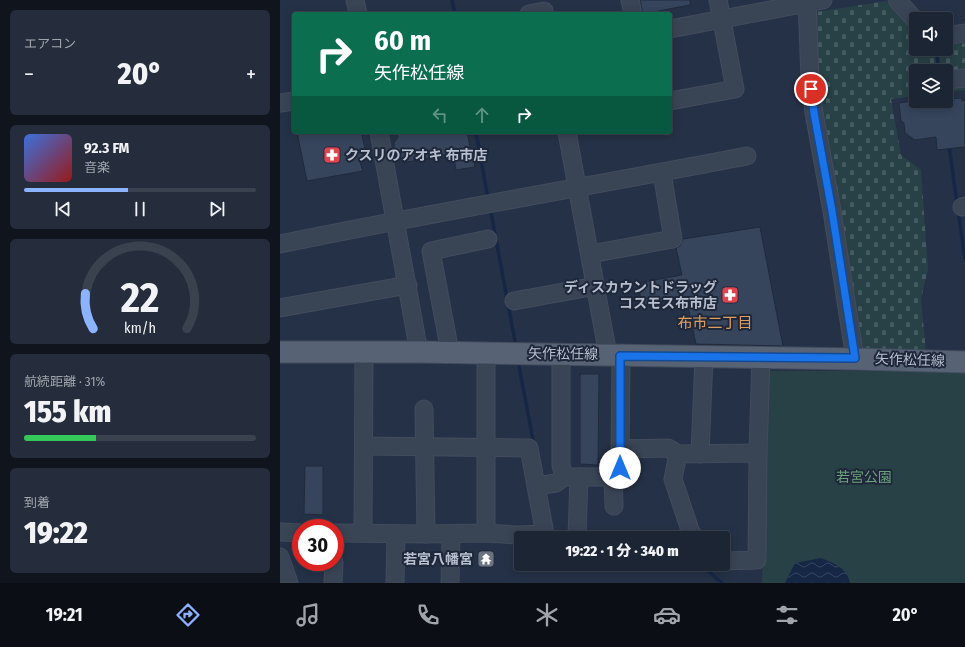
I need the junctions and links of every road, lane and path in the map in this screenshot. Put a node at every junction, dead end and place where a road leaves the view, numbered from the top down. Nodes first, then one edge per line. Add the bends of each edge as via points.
1 (355, 0) edge
2 (630, 0) edge
3 (718, 0) edge
4 (897, 0) edge
5 (813, 1) edge
6 (358, 12) edge
7 (633, 12) edge
8 (909, 13) edge
9 (721, 19) junction
10 (672, 29) edge
11 (965, 33) edge
12 (953, 35) edge
13 (965, 78) edge
14 (953, 79) edge
15 (292, 100) edge
16 (672, 101) edge
17 (280, 103) edge
18 (379, 134) edge
19 (568, 134) edge
20 (747, 156) dead end
21 (662, 173) junction
22 (578, 189) junction
23 (396, 220) junction
24 (488, 239) dead end
25 (280, 244) edge
26 (590, 254) junction
27 (408, 285) junction
28 (596, 286) junction
29 (514, 301) dead end
30 (280, 308) edge
31 (280, 352) edge
32 (364, 352) junction
33 (420, 352) junction
34 (450, 352) junction
35 (486, 353) junction
36 (561, 354) junction
37 (614, 355) junction
38 (704, 356) junction
39 (761, 357) junction
40 (855, 358) junction
41 (965, 362) edge
42 (424, 409) dead end
43 (364, 446) junction
44 (425, 446) junction
45 (486, 448) junction
46 (620, 449) junction
47 (758, 453) junction
48 (678, 454) junction
49 (700, 454) junction
50 (572, 477) junction
51 (613, 477) junction
52 (539, 485) junction
53 (614, 506) dead end
54 (576, 531) edge
55 (690, 531) edge
56 (280, 532) edge
57 (292, 533) edge
58 (344, 533) edge
59 (363, 533) junction
60 (486, 533) junction
61 (396, 534) junction
62 (426, 534) junction
63 (451, 534) junction
64 (280, 557) edge
65 (730, 561) edge
66 (334, 571) edge
67 (289, 583) edge
68 (333, 583) edge
69 (395, 583) edge
70 (450, 583) edge

1 - 6 street
2 - 7 street
3 - 9 street
4 - 8 street
5 - 9 street
5 - 40 street via 810,78 814,113
9 - 10 street
9 - 16 street via 735,89
11 - 12 street
13 - 14 street
15 - 17 street
18 - 23 street
19 - 22 street
20 - 21 street
21 - 22 street
21 - 26 street via 673,239
22 - 23 street
22 - 26 street
23 - 25 street
23 - 27 street
24 - 34 street via 431,252
26 - 28 street
27 - 30 street
27 - 33 street
28 - 29 street
28 - 37 street
31 - 32 main road, 矢作松任線
32 - 33 main road, 矢作松任線
32 - 43 street
33 - 34 main road, 矢作松任線
34 - 35 main road, 矢作松任線
35 - 36 main road, 矢作松任線
35 - 45 street
36 - 37 main road, 矢作松任線
36 - 50 street via 561,465
37 - 38 main road, 矢作松任線
37 - 46 street
38 - 39 main road, 矢作松任線
38 - 49 street
39 - 40 main road, 矢作松任線
39 - 47 street
40 - 41 main road, 矢作松任線
42 - 44 street
43 - 44 street
43 - 59 street
44 - 45 street
44 - 62 street
45 - 52 street via 529,448
45 - 60 street
46 - 48 street via 668,448
46 - 51 street via 620,468
47 - 49 street
47 - 65 street via 757,560
48 - 49 street
48 - 55 street via 673,479
50 - 51 street
50 - 52 street via 556,483
50 - 54 street
51 - 53 street
52 - 60 street via 545,534
56 - 57 street
58 - 59 street
59 - 61 street
60 - 63 street
61 - 62 street
61 - 69 street
62 - 63 street
63 - 70 street
64 - 67 street
66 - 68 street

